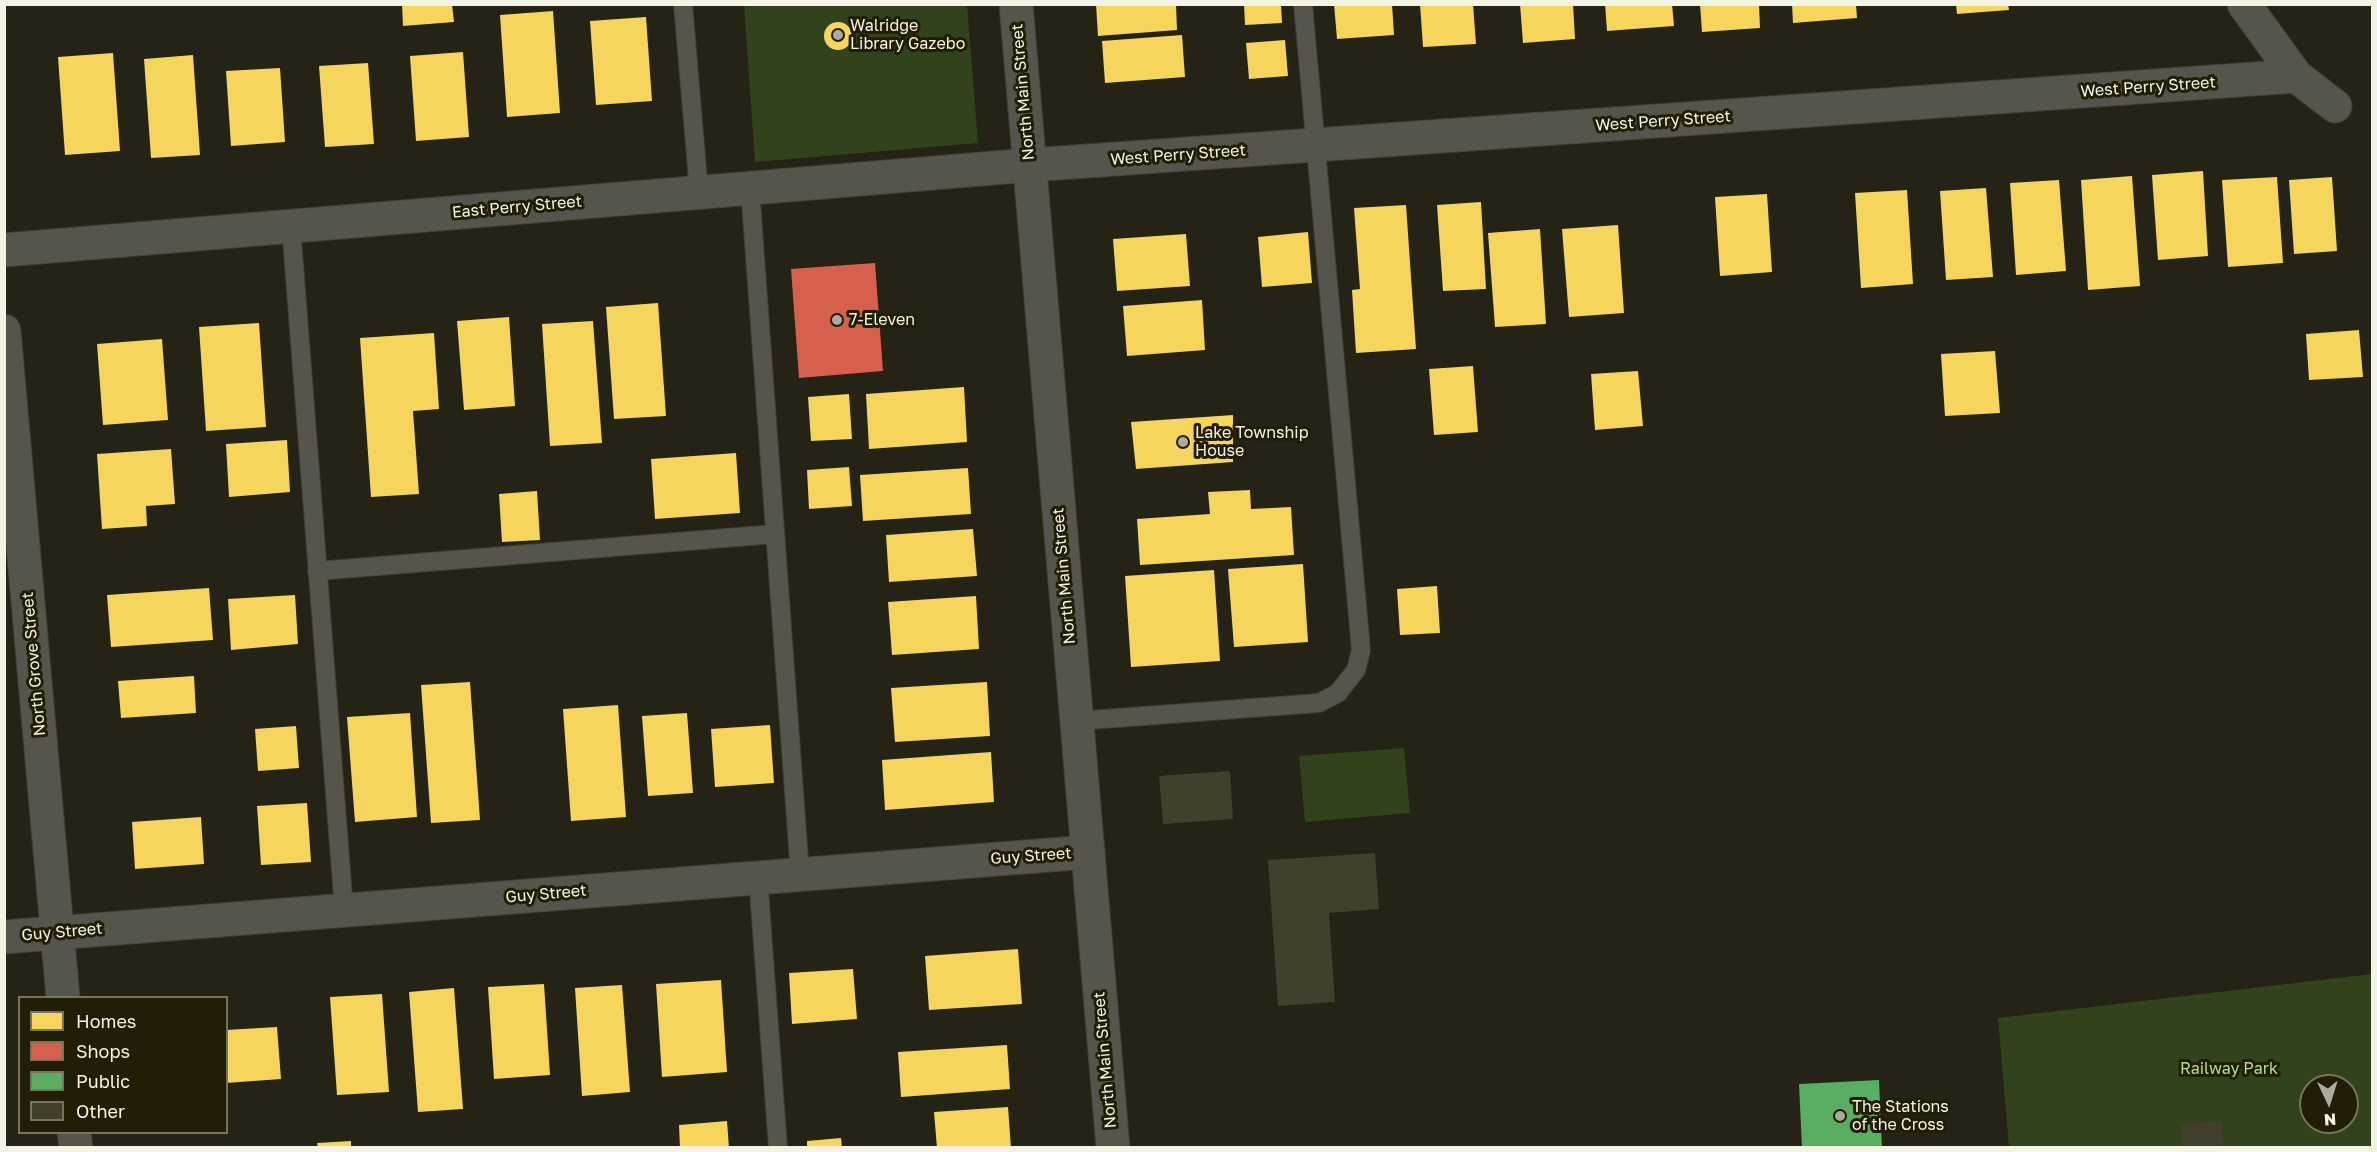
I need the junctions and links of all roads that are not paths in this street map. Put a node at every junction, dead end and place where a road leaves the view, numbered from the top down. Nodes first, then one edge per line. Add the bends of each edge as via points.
1 (683, 4) edge
2 (1016, 4) edge
3 (1303, 4) edge
4 (2244, 4) edge
5 (2296, 76) junction
6 (2335, 106) dead end
7 (1315, 145) junction
8 (1030, 165) junction
9 (750, 188) junction
10 (699, 192) junction
11 (291, 226) junction
12 (4, 250) edge
13 (4, 331) edge
14 (775, 534) junction
15 (317, 571) junction
16 (1076, 721) junction
17 (1088, 852) junction
18 (800, 874) junction
19 (758, 877) junction
20 (344, 910) junction
21 (57, 933) junction
22 (4, 937) edge
23 (63, 996) edge
24 (778, 1148) edge
25 (1113, 1148) edge

1 - 10 lane
2 - 8 street, North Main Street
3 - 7 lane
4 - 5 street
5 - 6 street
5 - 7 street, West Perry Street
7 - 8 street, West Perry Street
7 - 16 lane via 1360,650 1356,670 1338,693 1319,703
8 - 9 street, East Perry Street
8 - 16 street, North Main Street
9 - 10 street, East Perry Street
9 - 14 lane
10 - 11 street, East Perry Street
11 - 12 street, East Perry Street
11 - 15 lane
13 - 21 street, North Grove Street
14 - 15 lane
14 - 18 lane
15 - 20 lane
16 - 17 street, North Main Street
17 - 18 street, Guy Street
17 - 25 street, North Main Street
18 - 19 street, Guy Street
19 - 20 street, Guy Street
19 - 24 lane
20 - 21 street, Guy Street
21 - 22 street, Guy Street
21 - 23 street, North Grove Street

